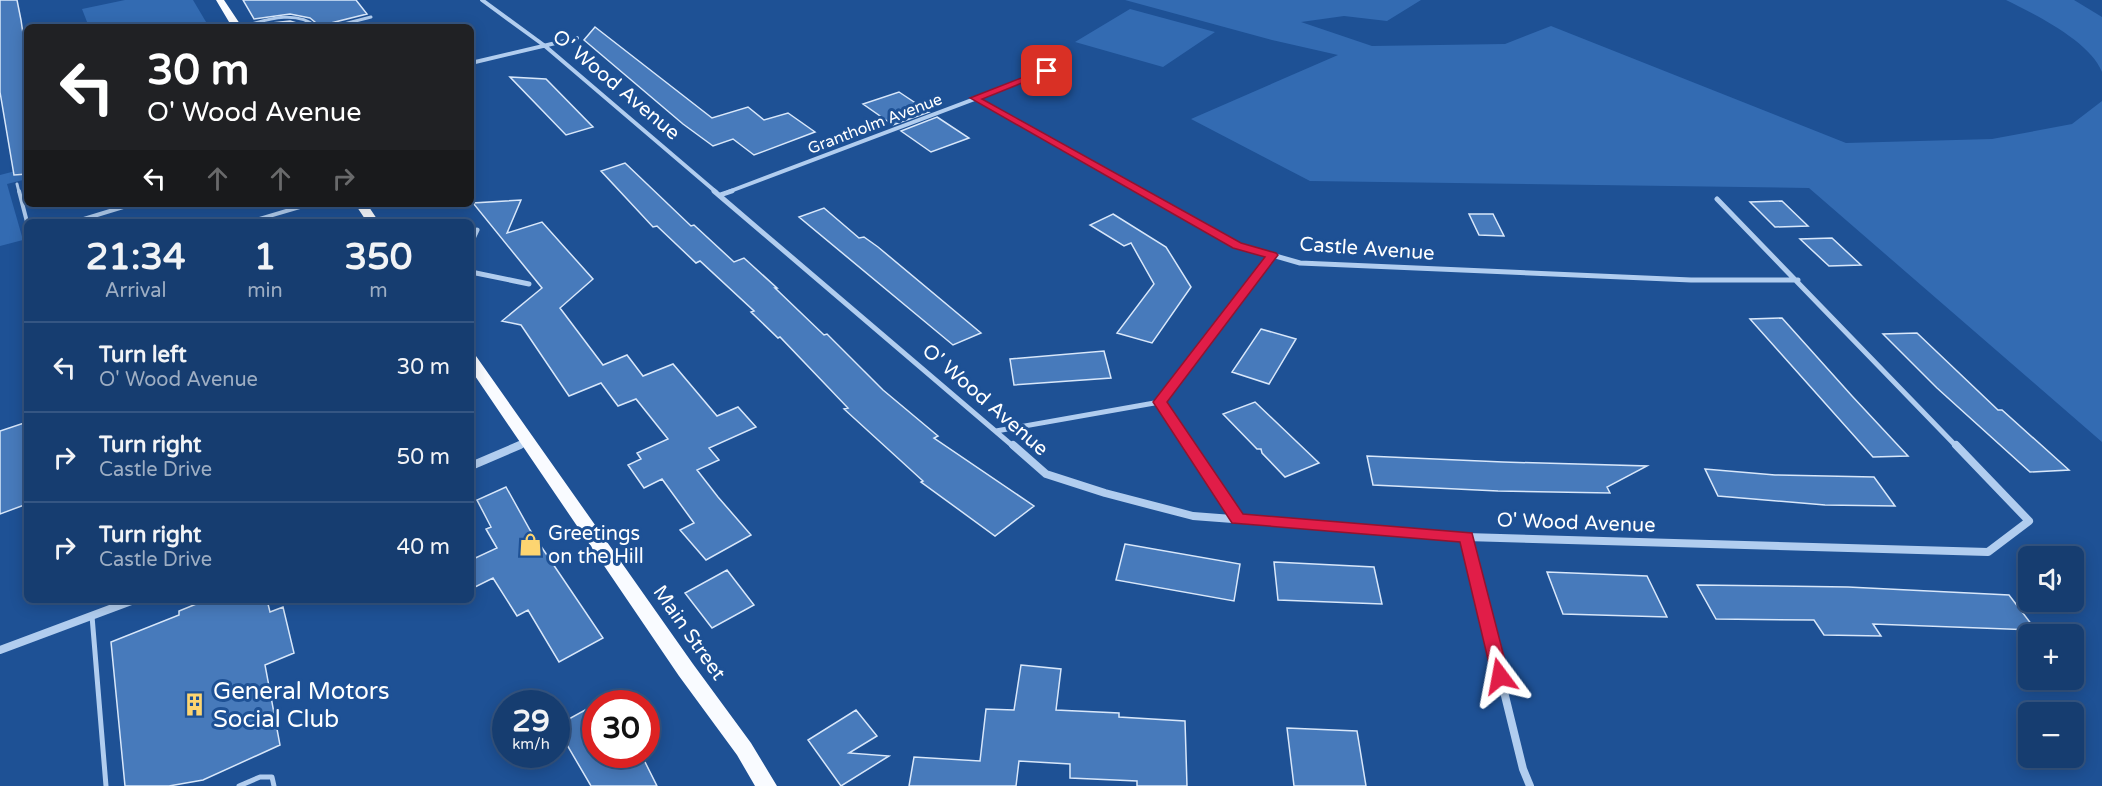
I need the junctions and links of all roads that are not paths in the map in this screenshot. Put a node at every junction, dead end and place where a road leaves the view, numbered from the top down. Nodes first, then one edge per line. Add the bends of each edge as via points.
1 (220, 0) edge
2 (482, 0) edge
3 (371, 17) dead end
4 (237, 24) edge
5 (253, 24) edge
6 (314, 24) edge
7 (344, 24) edge
8 (577, 38) dead end
9 (545, 46) junction
10 (1066, 58) dead end
11 (474, 62) edge
12 (974, 98) junction
13 (18, 184) dead end
14 (720, 195) junction
15 (1717, 199) dead end
16 (123, 207) edge
17 (299, 207) edge
18 (26, 219) edge
19 (84, 219) edge
20 (259, 219) edge
21 (477, 230) dead end
22 (474, 236) edge
23 (1272, 255) junction
24 (474, 273) edge
25 (1798, 280) junction
26 (529, 284) dead end
27 (474, 363) edge
28 (1160, 402) junction
29 (996, 431) junction
30 (528, 442) junction
31 (474, 465) edge
32 (1238, 519) junction
33 (1466, 537) junction
34 (126, 603) edge
35 (92, 616) junction
36 (0, 650) edge
37 (106, 786) edge
38 (239, 786) edge
39 (274, 786) edge
40 (766, 786) edge
41 (1530, 786) edge

1 - 4 main road
2 - 9 street, O' Wood Avenue
3 - 7 lane
5 - 6 lane via 291,16
8 - 9 street
9 - 11 street
9 - 14 street, O' Wood Avenue
10 - 12 street, Grantholm Avenue via 1065,64
12 - 14 street, Grantholm Avenue
12 - 23 street, Castle Avenue via 1237,245
13 - 18 lane
14 - 29 street, O' Wood Avenue
15 - 25 street, O' Wood Avenue
16 - 19 lane
17 - 20 lane
21 - 22 street
23 - 25 street, Castle Avenue via 1300,263 1691,280
23 - 28 street
24 - 26 street
25 - 33 street, O' Wood Avenue via 2029,521 1988,552
27 - 30 main road, Main Street
28 - 29 street
28 - 32 street
29 - 32 street, O' Wood Avenue via 1046,474 1193,516
30 - 31 street
30 - 40 main road, Main Street
32 - 33 street, O' Wood Avenue
33 - 41 street
34 - 35 street
35 - 36 street
35 - 37 lane
38 - 39 lane via 261,777 272,777

